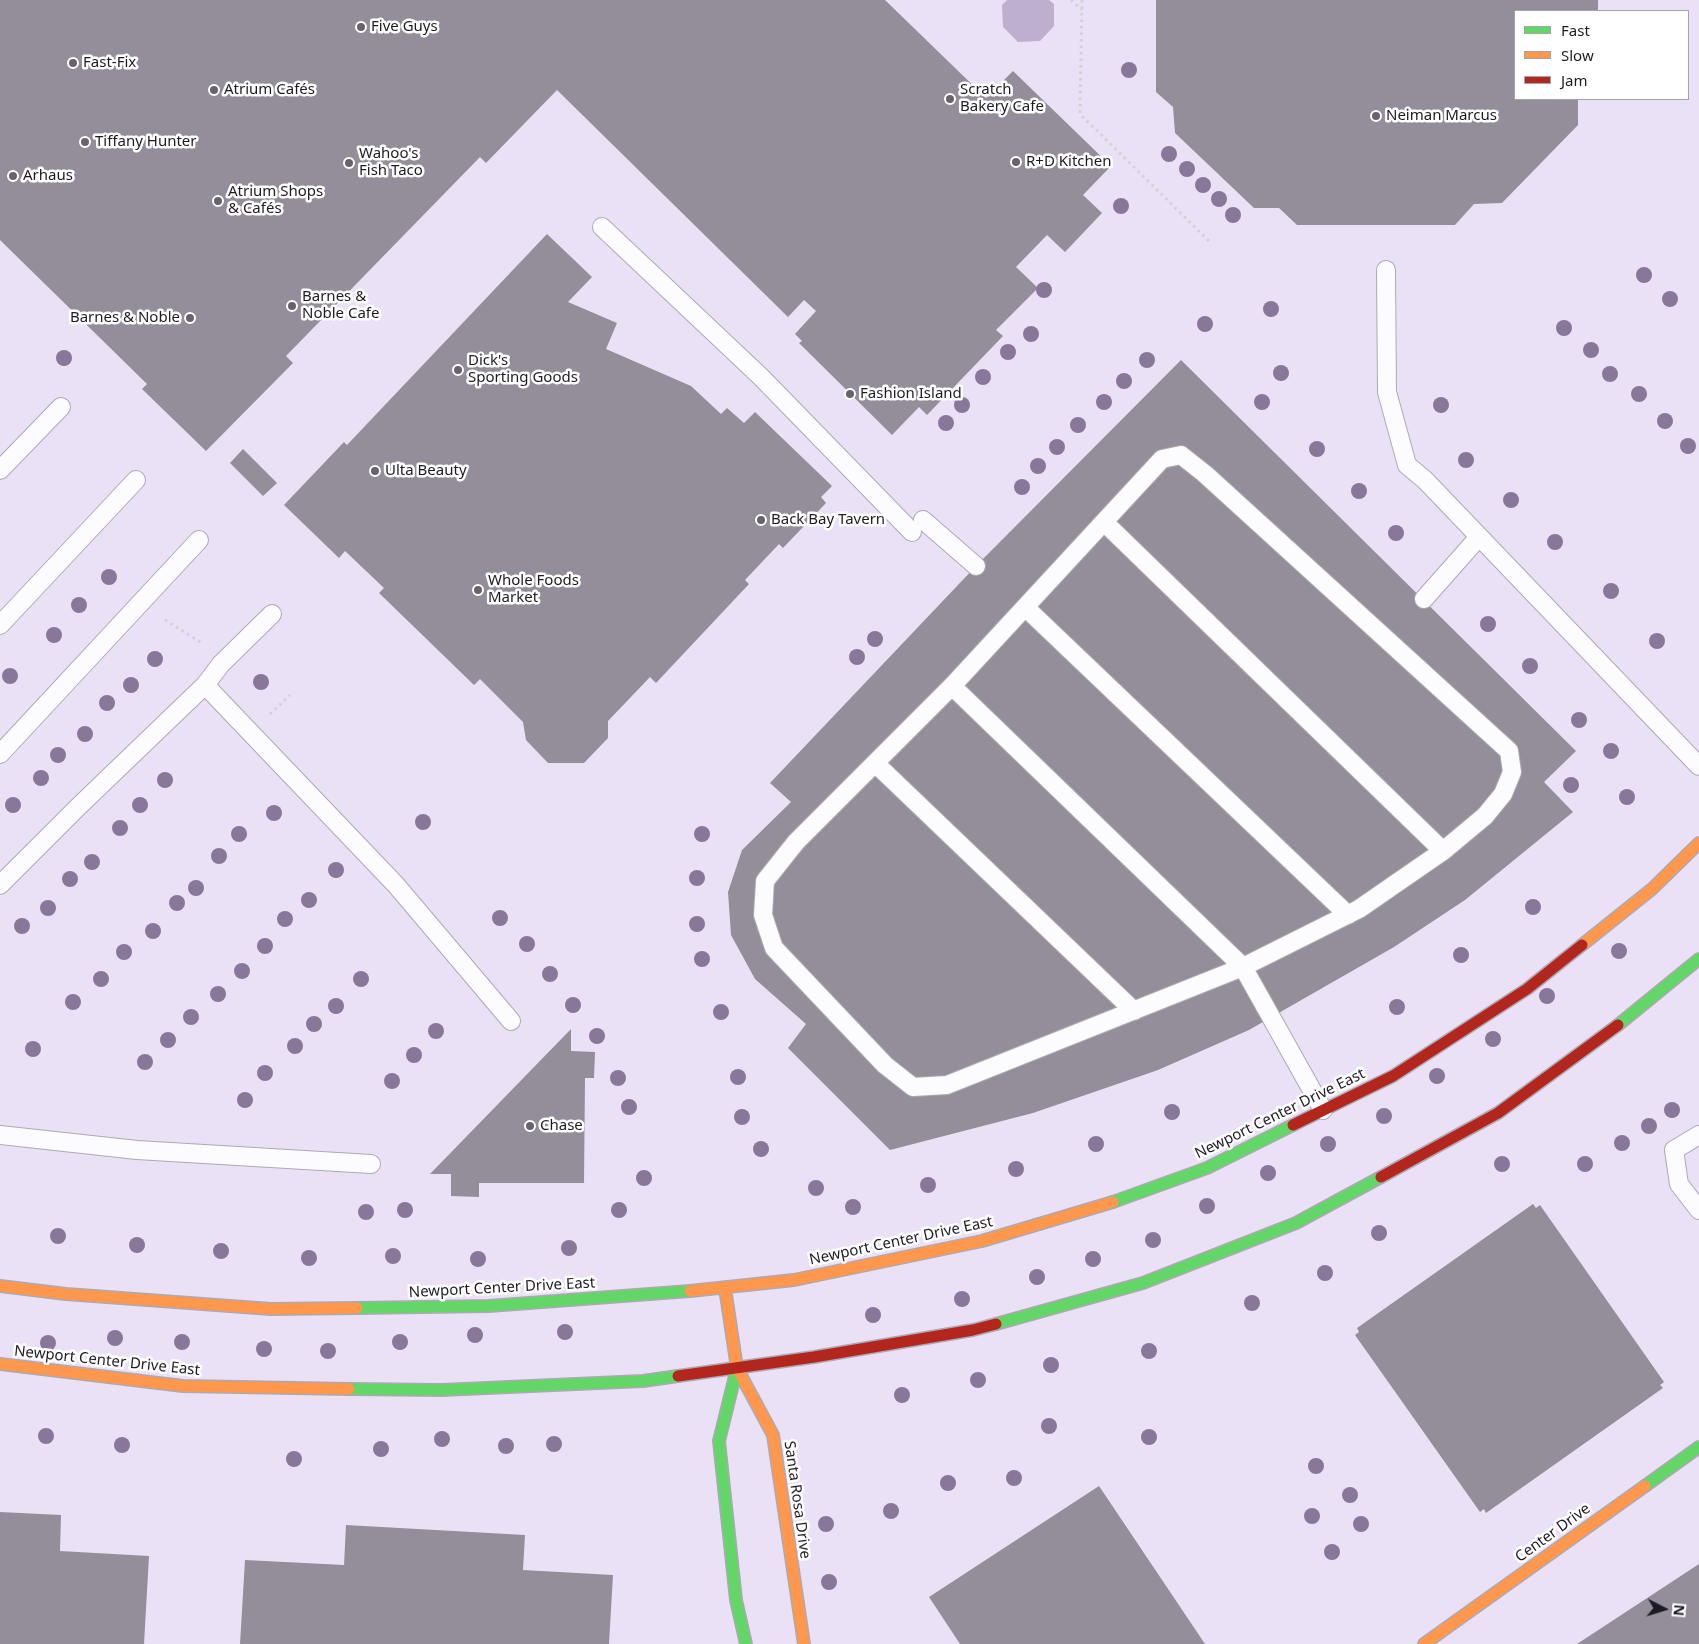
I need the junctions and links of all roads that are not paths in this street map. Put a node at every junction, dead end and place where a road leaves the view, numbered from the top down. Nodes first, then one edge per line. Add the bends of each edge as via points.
1 (602, 227) dead end
2 (1386, 270) dead end
3 (61, 407) dead end
4 (0, 470) edge
5 (136, 480) dead end
6 (1104, 522) junction
7 (1478, 538) junction
8 (199, 540) dead end
9 (976, 566) dead end
10 (1424, 599) dead end
11 (1026, 607) junction
12 (272, 614) dead end
13 (0, 625) edge
14 (205, 685) junction
15 (952, 686) junction
16 (0, 754) edge
17 (875, 763) junction
18 (1699, 766) edge
19 (1699, 843) edge
20 (1444, 851) junction
21 (0, 885) edge
22 (1348, 915) junction
23 (1699, 959) edge
24 (1243, 967) junction
25 (1134, 1011) junction
26 (511, 1020) dead end
27 (1323, 1110) junction
28 (0, 1135) edge
29 (1699, 1135) edge
30 (371, 1164) dead end
31 (1699, 1210) edge
32 (0, 1286) edge
33 (726, 1288) junction
34 (0, 1364) edge
35 (737, 1368) junction
36 (1699, 1447) edge
37 (746, 1644) edge
38 (804, 1644) edge
39 (1424, 1644) edge

1 - 9 lane via 918,526
2 - 7 lane via 1387,392 1407,465
3 - 4 lane
5 - 13 lane
6 - 11 lane
6 - 20 lane
6 - 20 lane via 1162,459 1181,455 1509,751 1512,772 1503,794 1485,816
7 - 10 lane
7 - 18 lane
8 - 16 lane
11 - 15 lane
11 - 22 lane
12 - 14 lane via 221,664
14 - 21 lane
14 - 26 lane via 396,885
15 - 17 lane
15 - 24 lane
17 - 25 lane
17 - 25 lane via 796,842 765,882 763,915 774,948 884,1065 913,1087 947,1085
19 - 27 main road, Newport Center Drive East via 1652,889 1526,990 1393,1076
20 - 22 lane
22 - 24 lane
23 - 35 main road, Newport Center Drive East via 1596,1042 1498,1113 1296,1223 1143,1283 973,1330
24 - 25 lane
24 - 27 lane
27 - 33 main road, Newport Center Drive East via 1207,1168 1098,1207 982,1241 794,1280
28 - 30 lane via 137,1150
29 - 31 lane via 1674,1150 1678,1184
32 - 33 main road, Newport Center Drive East via 66,1294 271,1308 489,1306
33 - 35 main road, Santa Rosa Drive
34 - 35 main road, Newport Center Drive East via 183,1386 442,1390 643,1381
35 - 37 main road, Santa Rosa Drive via 719,1441 736,1600
35 - 38 main road, Santa Rosa Drive via 773,1435
36 - 39 main road, Center Drive

